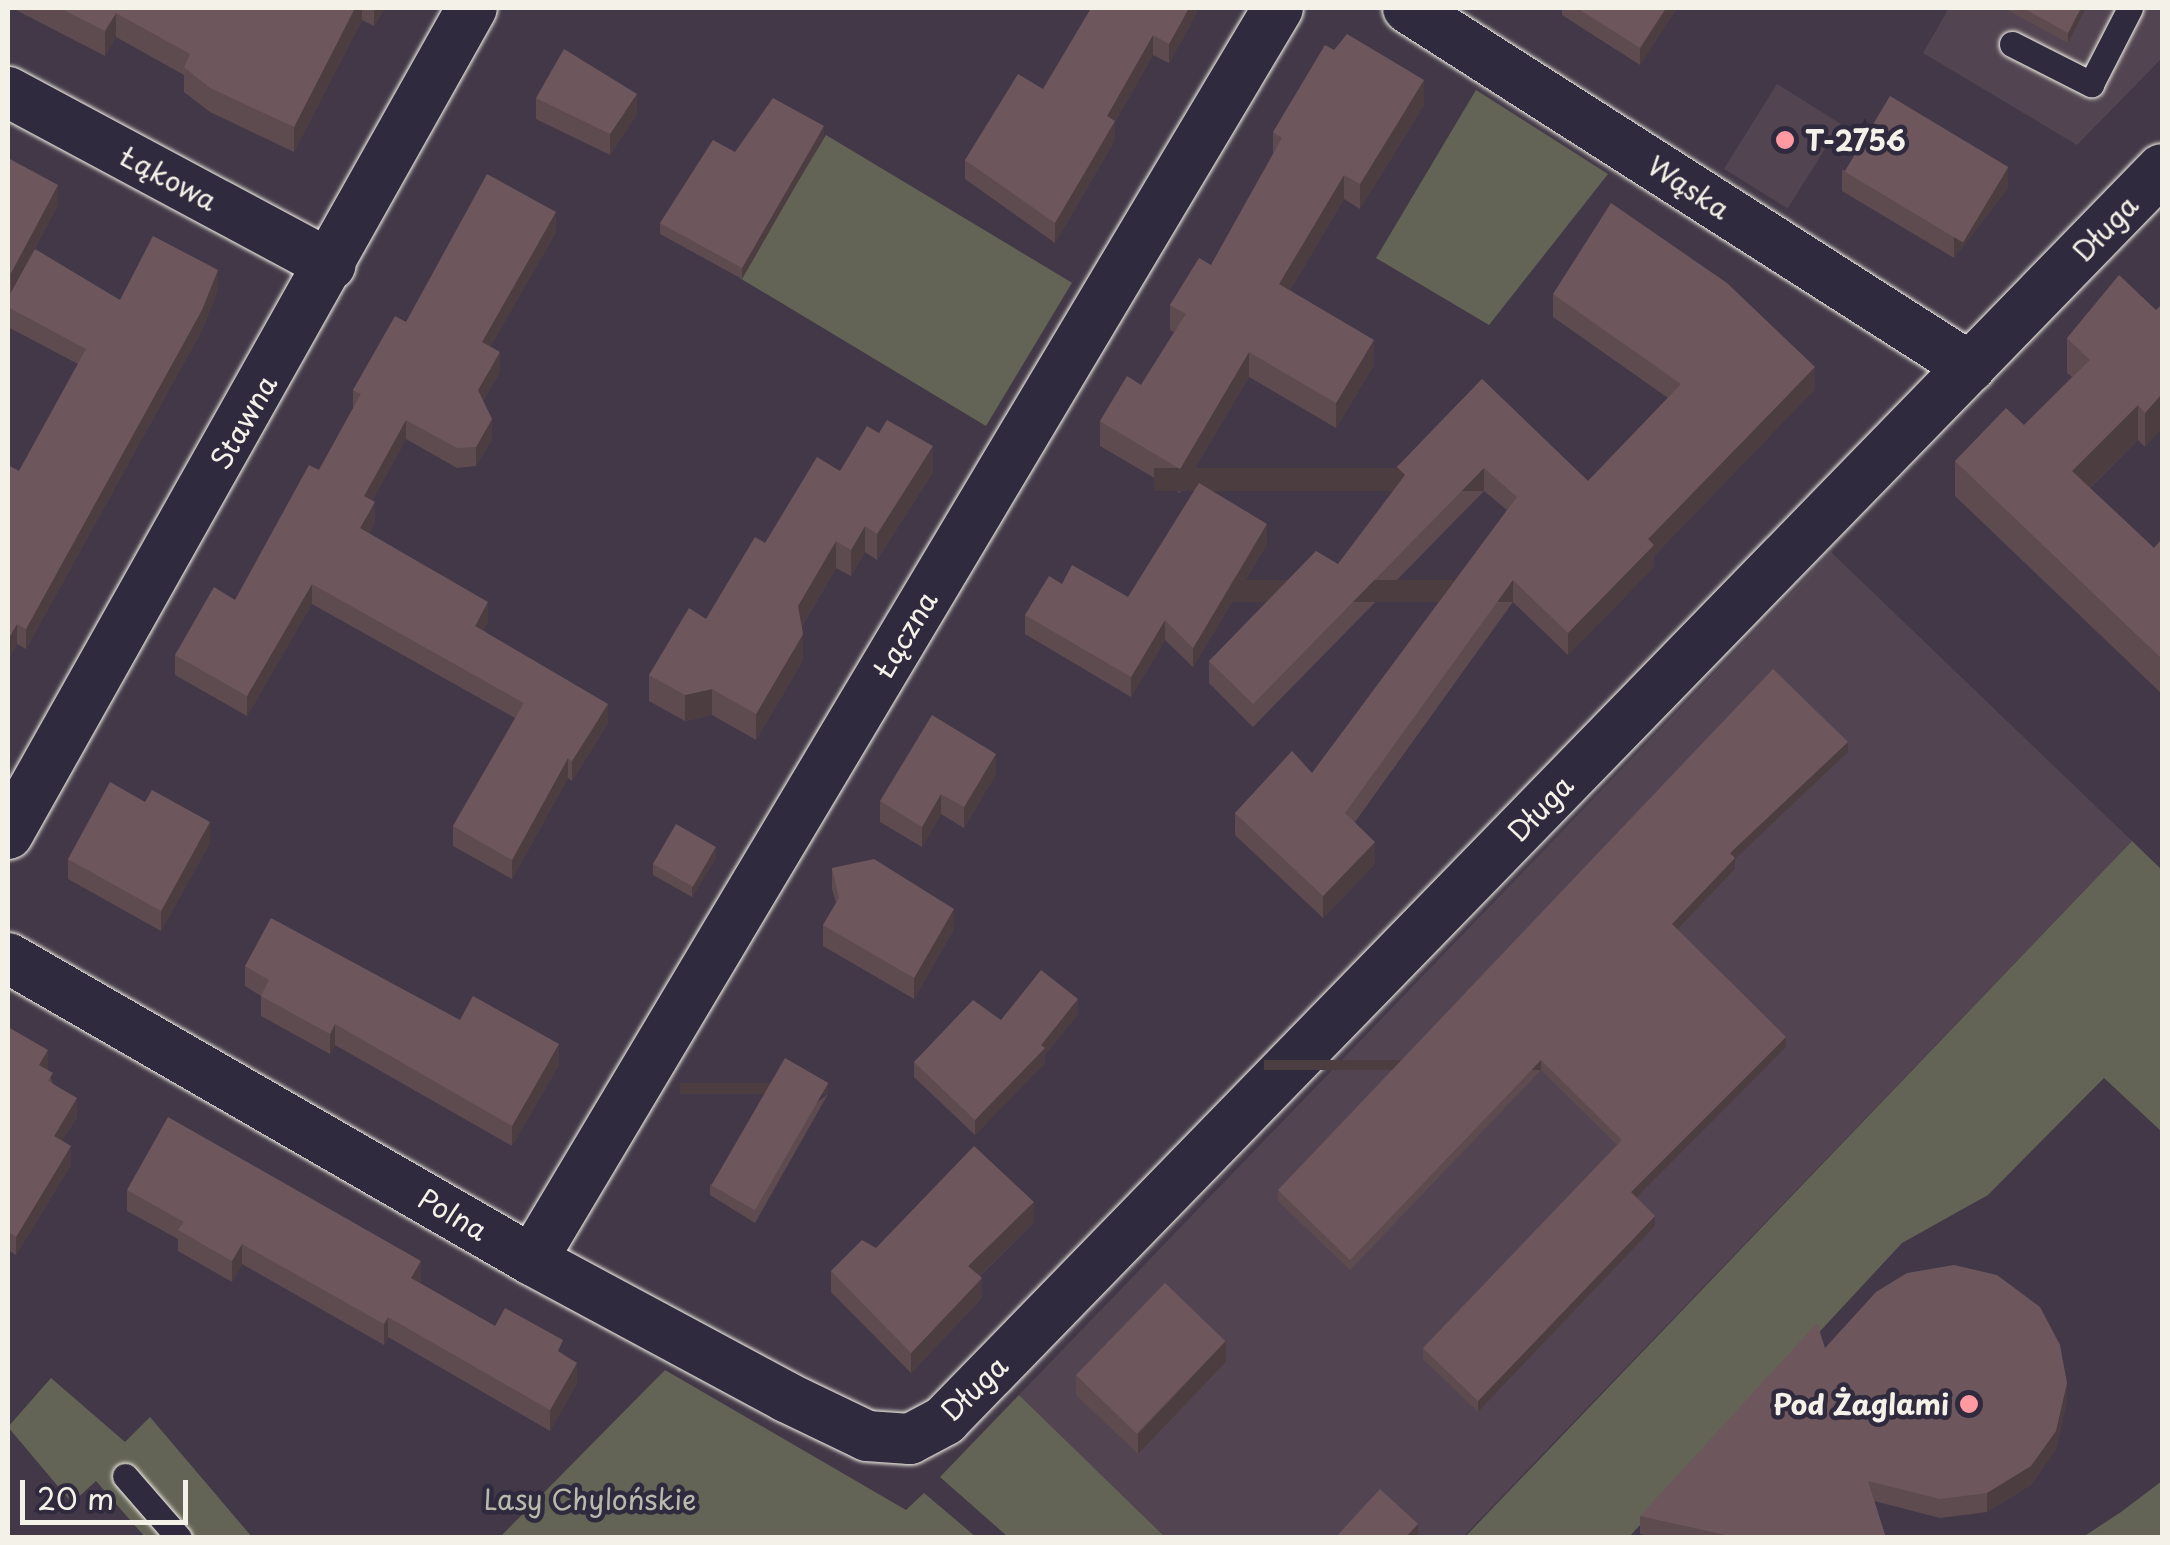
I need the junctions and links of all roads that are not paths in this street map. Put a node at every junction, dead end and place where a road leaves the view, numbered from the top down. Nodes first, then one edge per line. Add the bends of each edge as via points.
1 (472, 8) edge
2 (1278, 8) edge
3 (1408, 8) edge
4 (2130, 8) edge
5 (2012, 44) dead end
6 (8, 92) edge
7 (2162, 169) edge
8 (330, 265) junction
9 (1970, 367) junction
10 (8, 834) edge
11 (8, 958) edge
12 (532, 1260) junction
13 (910, 1438) joint
14 (126, 1476) dead end
15 (178, 1538) edge

1 - 8 street, Stawna
2 - 12 street, Łączna
3 - 9 street, Wąska
4 - 5 lane via 2091,84
6 - 8 street, Łąkowa
7 - 9 street, Długa
8 - 10 street, Stawna
9 - 13 street, Długa via 945,1420
11 - 12 street, Polna
12 - 13 street, Polna via 867,1436
14 - 15 lane

